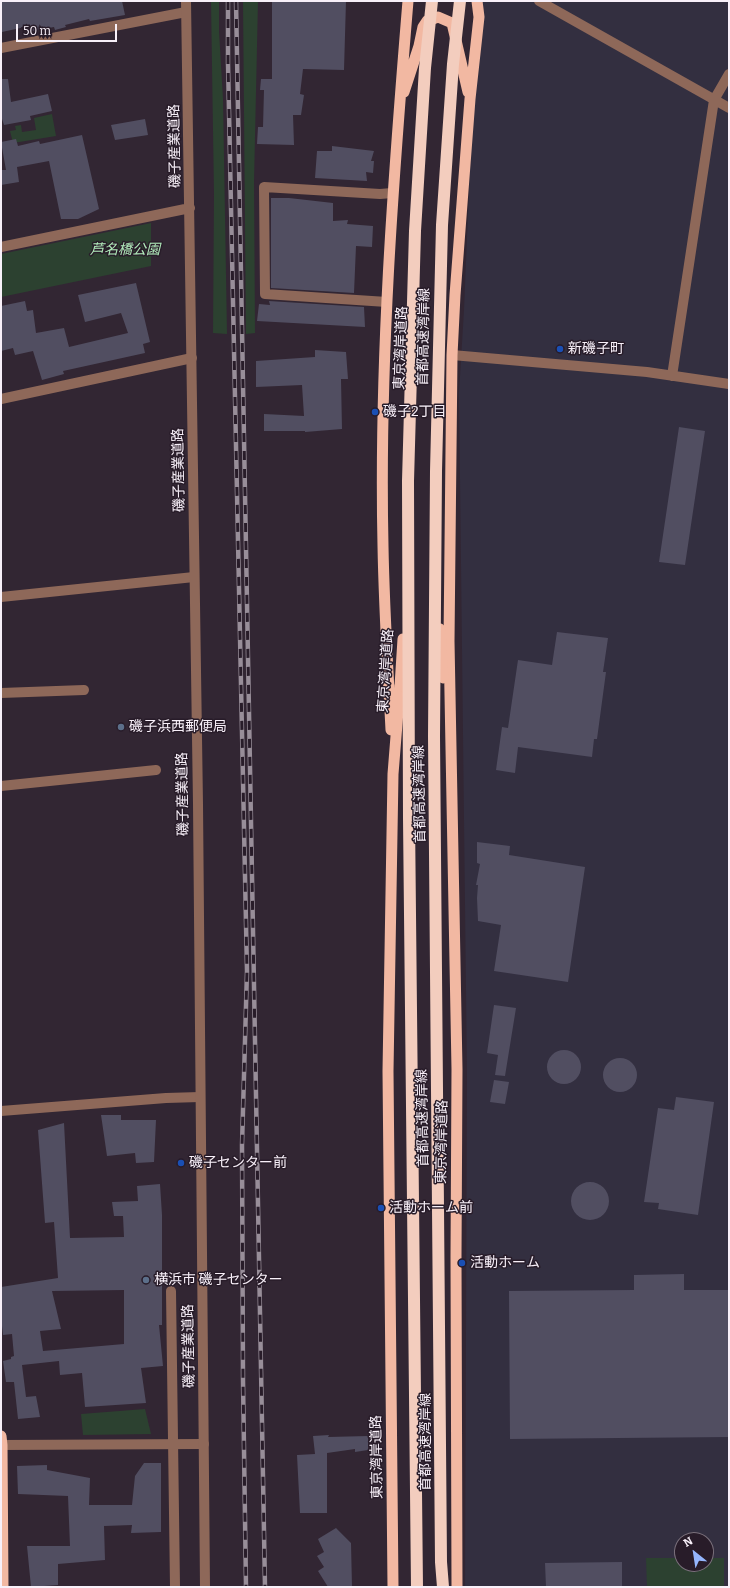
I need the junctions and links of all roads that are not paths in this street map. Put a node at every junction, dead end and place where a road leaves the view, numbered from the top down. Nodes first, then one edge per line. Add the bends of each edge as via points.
1 (186, 1) edge
2 (408, 1) edge
3 (432, 1) edge
4 (435, 1) edge
5 (454, 1) edge
6 (460, 1) edge
7 (477, 1) edge
8 (539, 1) edge
9 (186, 12) junction
10 (1, 48) edge
11 (729, 74) edge
12 (470, 99) junction
13 (714, 100) junction
14 (399, 102) junction
15 (729, 108) edge
16 (392, 193) junction
17 (190, 208) junction
18 (1, 247) edge
19 (387, 302) junction
20 (452, 354) junction
21 (192, 358) junction
22 (672, 376) junction
23 (729, 384) edge
24 (1, 398) edge
25 (194, 577) junction
26 (1, 598) edge
27 (84, 690) dead end
28 (1, 694) edge
29 (452, 768) junction
30 (156, 770) dead end
31 (393, 774) junction
32 (1, 786) edge
33 (200, 1097) junction
34 (1, 1111) edge
35 (171, 1291) dead end
36 (2, 1442) edge
37 (173, 1444) junction
38 (204, 1444) junction
39 (3, 1587) edge
40 (175, 1587) edge
41 (205, 1587) edge
42 (393, 1587) edge
43 (417, 1587) edge
44 (443, 1587) edge
45 (457, 1587) edge

1 - 9 street, 磯子産業道路
2 - 14 highway, 東京湾岸道路
3 - 43 highway, 首都高速湾岸線, bridge via 425,68 415,231 408,481
4 - 31 highway, 東京湾岸道路, bridge via 418,268 411,522
5 - 29 highway, 東京湾岸道路, bridge via 438,193 431,512
6 - 44 highway, 首都高速湾岸線, bridge via 442,225 436,479 434,736
7 - 12 highway, 東京湾岸道路 via 479,16
8 - 13 street
9 - 10 street
9 - 17 street, 磯子産業道路
11 - 13 street
12 - 14 highway, 東京湾岸道路 via 452,23 438,17 427,21 423,27 407,85
12 - 20 highway, 東京湾岸道路 via 454,295
13 - 15 street
13 - 22 street
14 - 16 highway, 東京湾岸道路
16 - 19 highway, 東京湾岸道路
16 - 19 street via 264,187 265,294
17 - 18 street
17 - 21 street, 磯子産業道路
19 - 31 highway, 東京湾岸道路 via 382,547
20 - 22 street
20 - 29 highway, 東京湾岸道路 via 449,641
21 - 24 street
21 - 25 street, 磯子産業道路
22 - 23 street
25 - 26 street
25 - 33 street, 磯子産業道路
27 - 28 street
29 - 45 highway, 東京湾岸道路 via 457,1069
30 - 32 street
31 - 42 highway, 東京湾岸道路 via 388,1071
33 - 34 street
33 - 38 street, 磯子産業道路
35 - 37 street
36 - 37 street
36 - 39 highway
37 - 38 street
37 - 40 street
38 - 41 street, 磯子産業道路

